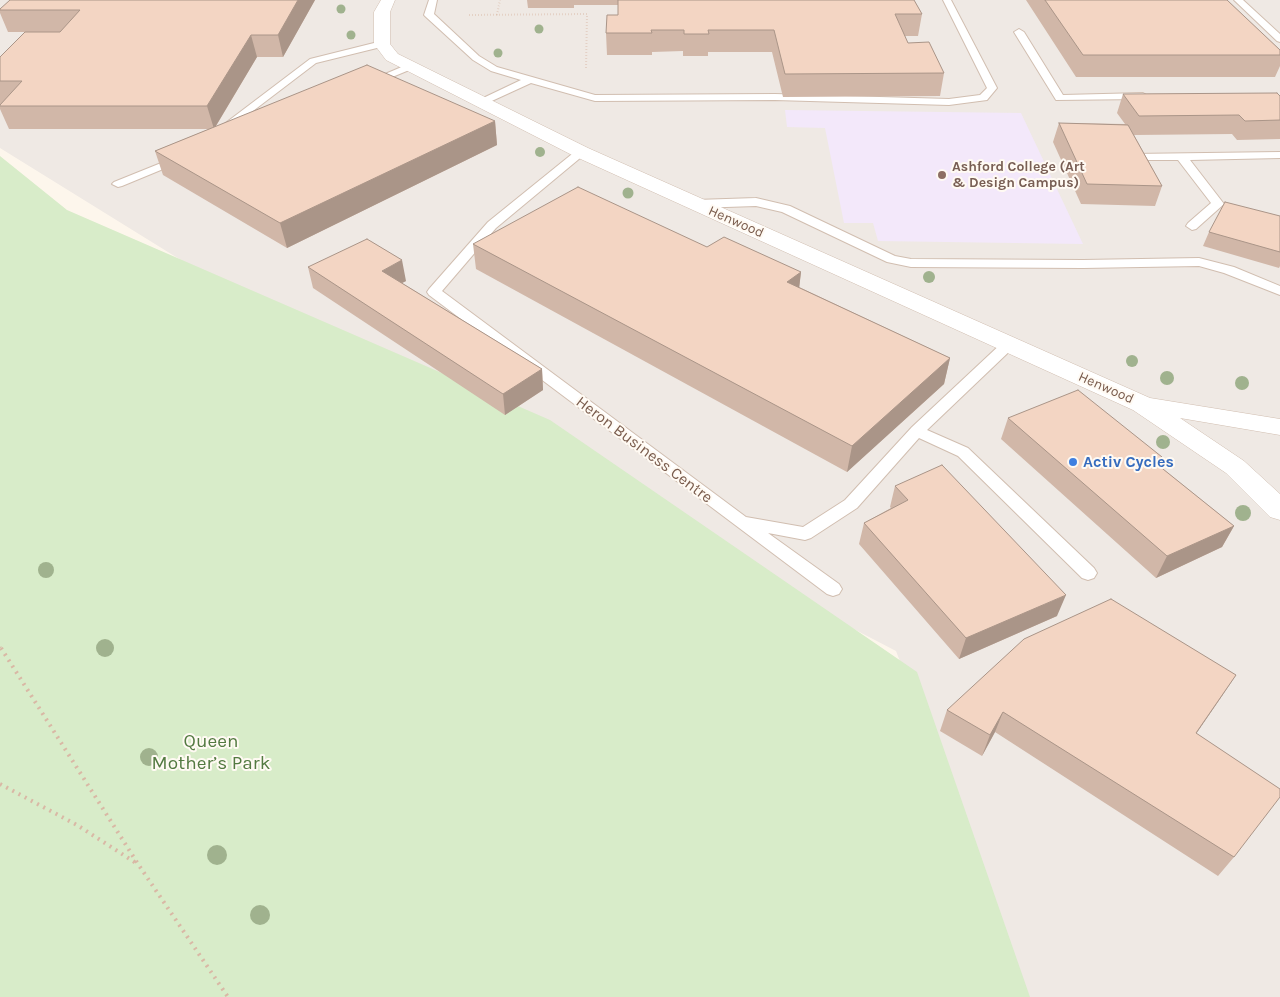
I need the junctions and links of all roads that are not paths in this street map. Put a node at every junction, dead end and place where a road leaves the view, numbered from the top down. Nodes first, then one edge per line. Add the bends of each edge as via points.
1 (388, 0) edge
2 (433, 0) edge
3 (947, 0) edge
4 (1238, 0) edge
5 (1019, 32) dead end
6 (1280, 39) edge
7 (382, 44) junction
8 (411, 66) junction
9 (529, 80) junction
10 (356, 88) edge
11 (1150, 96) edge
12 (483, 102) junction
13 (217, 131) edge
14 (580, 152) junction
15 (191, 154) edge
16 (1135, 154) edge
17 (1280, 155) edge
18 (1181, 156) junction
19 (118, 184) dead end
20 (696, 204) junction
21 (1192, 226) dead end
22 (1280, 291) edge
23 (1009, 344) junction
24 (1142, 404) junction
25 (1280, 426) edge
26 (917, 431) junction
27 (1280, 510) edge
28 (742, 522) junction
29 (1088, 573) dead end
30 (833, 590) dead end

1 - 7 street via 382,12
2 - 9 lane via 428,15 476,58 494,69
3 - 9 lane via 992,88 983,98 949,102 775,97 594,98
4 - 6 lane
5 - 11 lane via 1060,98
7 - 8 street, Henwood via 392,57
7 - 13 lane via 313,61 226,128
8 - 10 lane
8 - 12 street, Henwood
9 - 12 lane
12 - 14 street, Henwood
14 - 20 street, Henwood
14 - 28 lane, Heron Business Centre via 492,224 434,292
15 - 19 lane
16 - 18 lane
17 - 18 lane
18 - 21 lane via 1218,204
20 - 22 lane via 756,202 786,209 891,259 911,263 1198,262 1229,270
20 - 23 street, Henwood
23 - 24 street, Henwood
23 - 26 lane, Heron Business Centre
24 - 25 street, Henwood
24 - 27 street, Henwood via 1235,467
26 - 28 lane, Heron Business Centre via 851,504 805,534
26 - 29 lane via 963,452
28 - 30 lane

